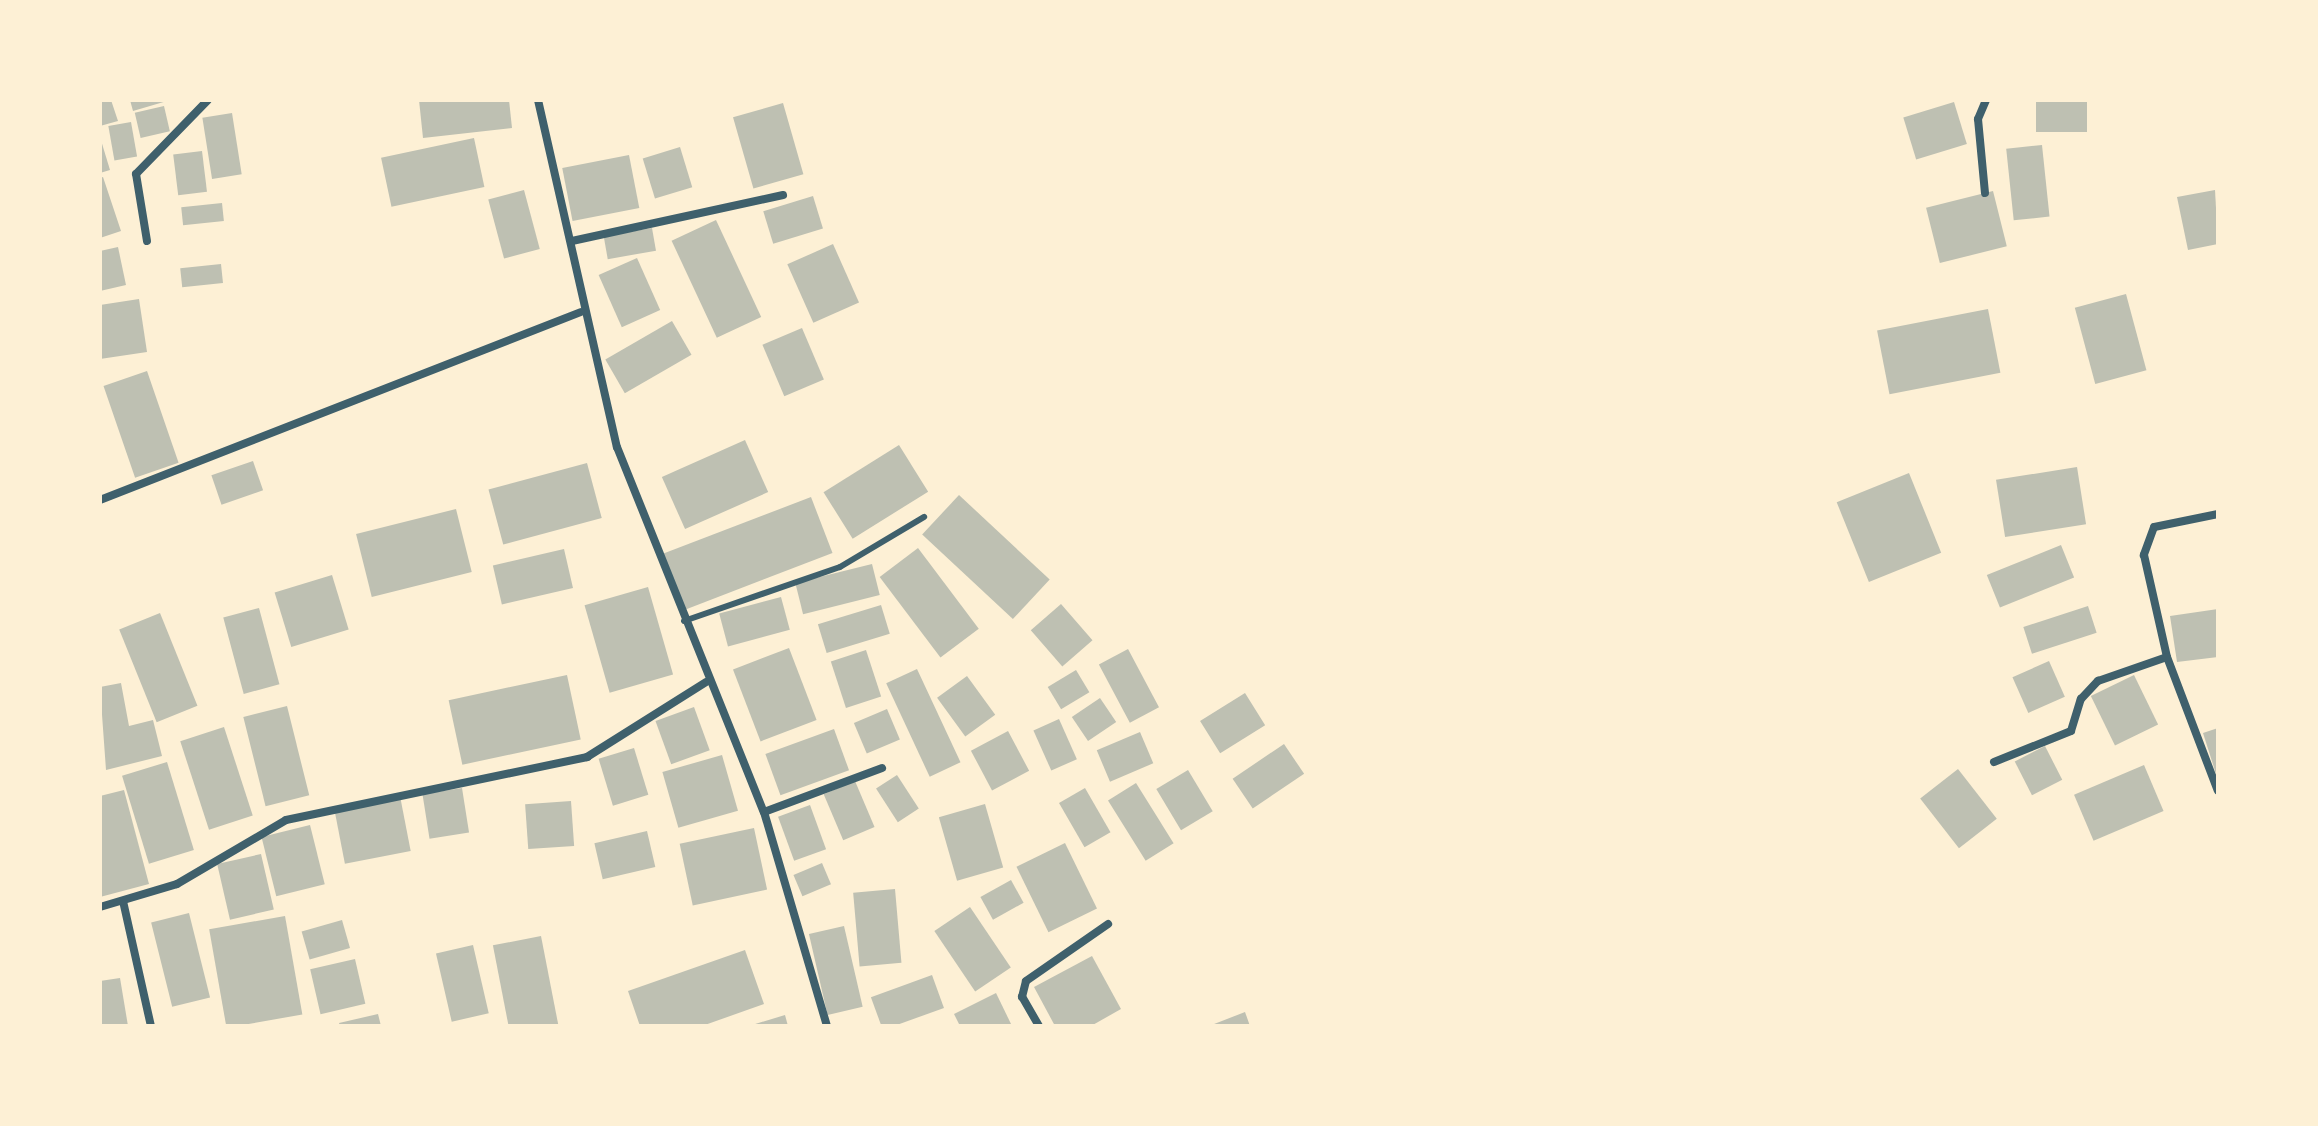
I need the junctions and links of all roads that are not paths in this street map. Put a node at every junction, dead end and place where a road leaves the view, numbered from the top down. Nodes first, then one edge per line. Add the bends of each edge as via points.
1 (208, 100) edge
2 (538, 100) edge
3 (1986, 100) edge
4 (1985, 193) dead end
5 (783, 195) dead end
6 (147, 241) dead end
7 (572, 241) junction
8 (581, 312) junction
9 (100, 500) edge
10 (2218, 514) edge
11 (924, 517) dead end
12 (684, 621) junction
13 (2167, 657) junction
14 (706, 682) junction
15 (1994, 762) dead end
16 (882, 768) dead end
17 (2218, 791) edge
18 (764, 812) junction
19 (123, 901) junction
20 (100, 907) edge
21 (1108, 924) dead end
22 (151, 1026) edge
23 (827, 1026) edge
24 (1039, 1026) edge

1 - 6 street via 136,174
2 - 7 street
3 - 4 street via 1978,119
5 - 7 street
7 - 8 street
8 - 9 street
8 - 12 street via 617,447
10 - 13 street via 2154,527 2144,555
11 - 12 lane via 840,567
12 - 14 street
13 - 15 street via 2098,681 2066,736
13 - 17 street
14 - 18 street
14 - 19 street via 587,757 296,816 177,884
16 - 18 street
18 - 23 street
19 - 20 street
19 - 22 street
21 - 24 street via 1026,981 1022,997

